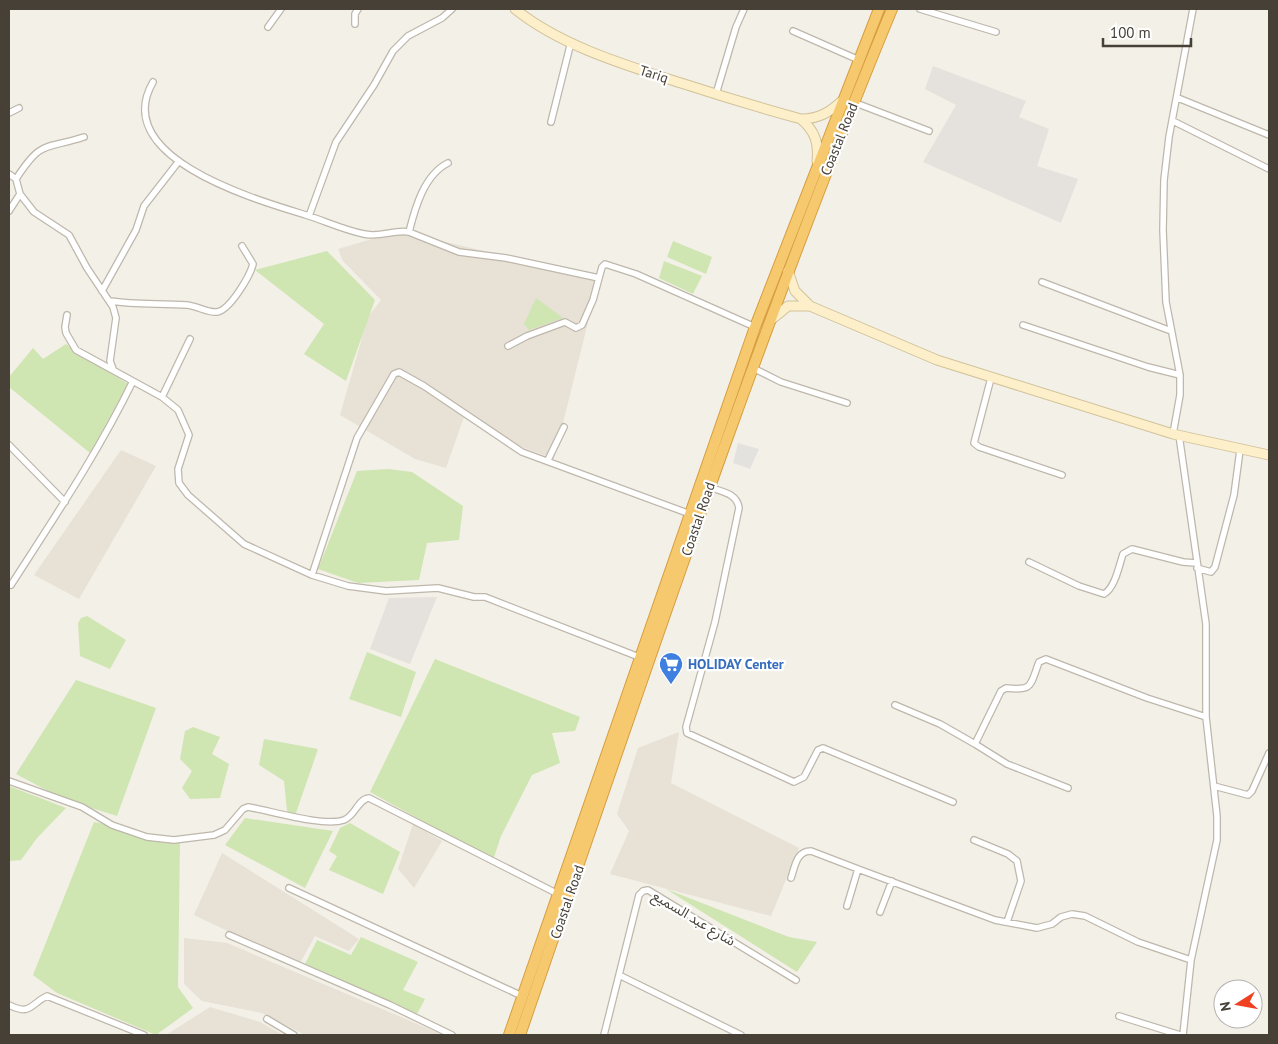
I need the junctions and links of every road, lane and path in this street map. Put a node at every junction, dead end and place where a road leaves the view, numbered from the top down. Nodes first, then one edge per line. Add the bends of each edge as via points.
1 (281, 9) edge
2 (358, 9) edge
3 (452, 9) edge
4 (515, 9) edge
5 (744, 9) edge
6 (878, 9) edge
7 (892, 9) edge
8 (920, 9) edge
9 (1193, 9) edge
10 (355, 24) dead end
11 (268, 26) dead end
12 (793, 31) dead end
13 (996, 32) dead end
14 (571, 42) junction
15 (859, 60) junction
16 (153, 82) dead end
17 (716, 94) junction
18 (1178, 98) junction
19 (843, 100) junction
20 (853, 102) junction
21 (19, 108) dead end
22 (9, 113) edge
23 (801, 119) junction
24 (1173, 121) junction
25 (552, 122) dead end
26 (929, 131) dead end
27 (1269, 134) edge
28 (84, 137) dead end
29 (179, 161) junction
30 (448, 163) dead end
31 (817, 164) junction
32 (1269, 169) edge
33 (9, 174) edge
34 (16, 179) junction
35 (20, 194) junction
36 (9, 211) edge
37 (309, 216) junction
38 (409, 232) junction
39 (242, 246) dead end
40 (788, 270) junction
41 (599, 278) junction
42 (1042, 282) dead end
43 (102, 291) junction
44 (110, 301) junction
45 (810, 306) junction
46 (67, 315) dead end
47 (770, 322) junction
48 (1022, 325) dead end
49 (755, 327) junction
50 (1171, 331) junction
51 (190, 339) dead end
52 (508, 346) dead end
53 (753, 368) junction
54 (113, 369) junction
55 (1180, 375) junction
56 (991, 378) junction
57 (133, 381) junction
58 (162, 397) junction
59 (848, 404) dead end
60 (564, 427) dead end
61 (1176, 434) junction
62 (9, 445) edge
63 (1240, 450) junction
64 (1269, 455) edge
65 (548, 460) junction
66 (1062, 475) dead end
67 (709, 487) junction
68 (65, 502) junction
69 (690, 514) junction
70 (1029, 562) dead end
71 (1196, 566) junction
72 (312, 575) junction
73 (11, 584) dead end
74 (639, 656) junction
75 (895, 705) dead end
76 (1206, 717) junction
77 (975, 744) junction
78 (1269, 754) edge
79 (9, 781) edge
80 (1214, 786) junction
81 (1068, 788) dead end
82 (953, 802) dead end
83 (974, 840) dead end
84 (858, 869) junction
85 (791, 878) dead end
86 (892, 881) junction
87 (289, 888) dead end
88 (558, 894) junction
89 (847, 906) dead end
90 (880, 912) dead end
91 (1007, 922) junction
92 (229, 935) dead end
93 (1191, 960) junction
94 (619, 976) junction
95 (796, 980) dead end
96 (522, 996) junction
97 (9, 1005) edge
98 (1119, 1016) dead end
99 (267, 1019) dead end
100 (604, 1034) edge
101 (144, 1035) edge
102 (294, 1035) edge
103 (452, 1035) edge
104 (509, 1035) edge
105 (520, 1035) edge
106 (612, 1035) edge
107 (741, 1035) edge
108 (1181, 1035) edge

1 - 11 street
2 - 10 street
3 - 37 street via 408,36 393,51 336,142
4 - 14 street, Tariq
5 - 17 street
6 - 15 highway, Coastal Road
7 - 20 highway, Coastal Road
8 - 13 street
9 - 18 street
12 - 15 street
14 - 17 street, Tariq via 637,69
14 - 25 street
15 - 19 highway, Coastal Road
16 - 29 street via 146,93 148,122 155,138
17 - 23 street, Tariq
18 - 24 street
18 - 27 street
19 - 23 street via 824,115
19 - 31 highway, Coastal Road
20 - 26 street
20 - 40 highway, Coastal Road
21 - 22 street
23 - 31 street via 812,129 817,142
24 - 32 street
24 - 50 street via 1165,162 1163,209 1166,302
28 - 34 street via 40,148
29 - 37 street via 231,190
29 - 43 street via 149,198 136,230
30 - 38 street via 426,186
31 - 49 highway, Coastal Road
33 - 34 street
34 - 35 street
35 - 36 street
35 - 43 street via 40,216 68,235
37 - 38 street via 364,235
38 - 41 street via 459,252 506,258
39 - 44 street via 253,264 251,272 222,310
40 - 45 street via 795,291
40 - 47 highway, Coastal Road
41 - 49 street via 604,265 608,265 636,274
41 - 52 street via 588,314 579,328 565,322
42 - 50 street
43 - 44 street
44 - 54 street via 116,318 110,352
45 - 47 street via 788,306
45 - 56 street via 937,360
46 - 54 street via 65,327 72,347 94,362
47 - 53 highway, Coastal Road
48 - 55 street
49 - 69 highway, Coastal Road
50 - 55 street
51 - 58 street
53 - 59 street via 781,382
53 - 67 highway, Coastal Road
54 - 57 street
55 - 61 street
56 - 61 street
56 - 66 street via 974,443
57 - 58 street
57 - 68 street via 112,424
58 - 72 street via 178,410 188,429 178,476 188,495 244,544
60 - 65 street
61 - 63 street
61 - 71 street
62 - 68 street
63 - 64 street
63 - 71 street via 1236,488 1215,567 1211,572
65 - 69 street
65 - 72 street via 522,452 424,386 396,372 357,438
67 - 82 street via 734,496 739,508 716,622 686,727 687,734 794,782 804,777 818,750 823,748
67 - 105 highway, Coastal Road
68 - 73 street
69 - 74 highway, Coastal Road
70 - 71 street via 1104,594 1115,579 1123,554 1132,549
71 - 76 street via 1206,624
72 - 74 street via 348,586 386,591 438,588 485,597
74 - 88 highway, Coastal Road
75 - 77 street via 940,724
76 - 77 street via 1046,659 1039,662 1027,688 1001,691
76 - 80 street
77 - 81 street via 1007,764
78 - 80 street via 1248,795
79 - 88 street via 82,807 112,825 147,837 174,840 214,835 225,830 248,807 330,822 350,817 362,800 369,798
80 - 93 street via 1217,840
83 - 91 street via 1017,861 1021,881
84 - 85 street via 811,850 799,856
84 - 86 street
84 - 89 street
86 - 90 street
86 - 91 street
87 - 96 street
88 - 96 highway, Coastal Road
91 - 93 street via 1037,928 1072,914 1085,916 1138,942
92 - 103 street
93 - 108 street
94 - 95 street, شارع عبد السميع via 639,895 648,890
94 - 100 street, شارع عبد السميع
94 - 107 street
96 - 104 highway, Coastal Road
97 - 101 street via 28,1010 47,996
98 - 108 street
99 - 102 street
100 - 106 street

